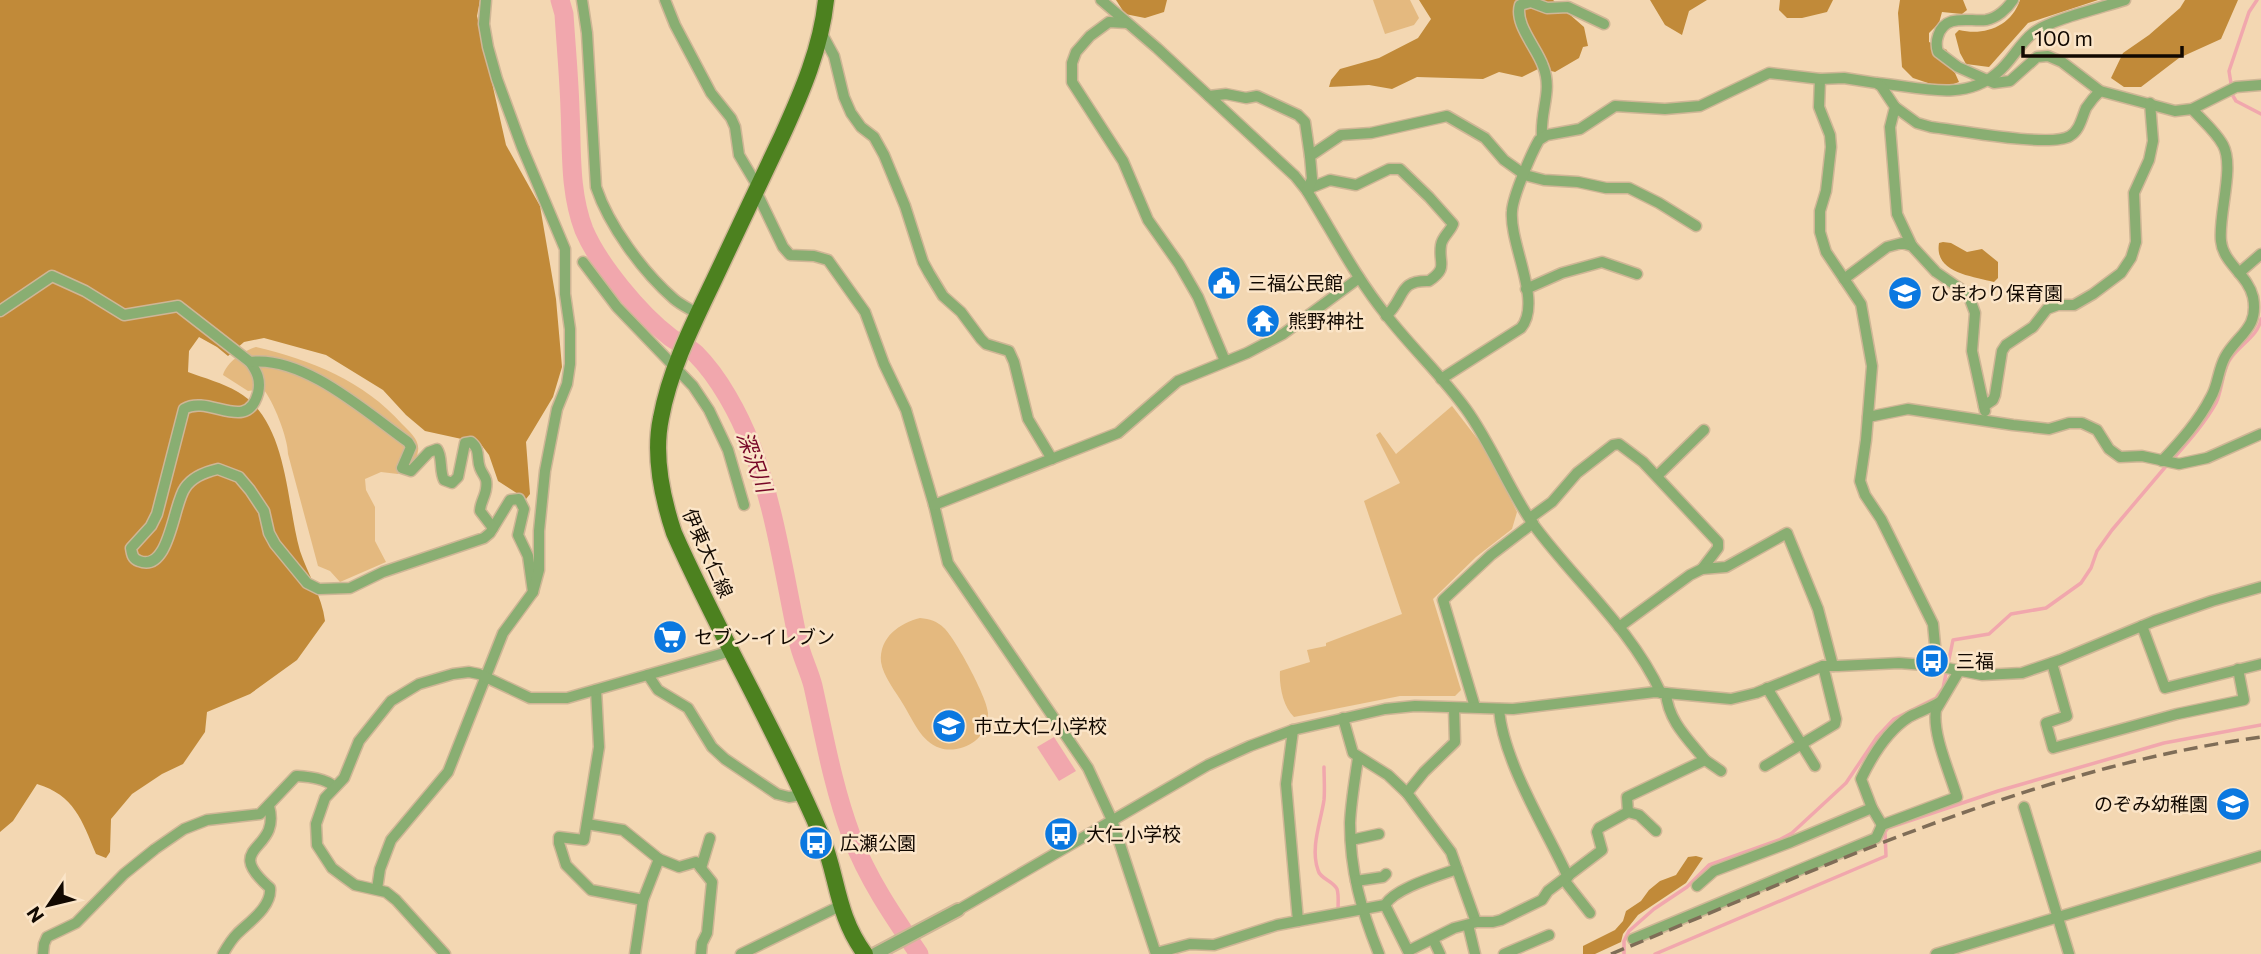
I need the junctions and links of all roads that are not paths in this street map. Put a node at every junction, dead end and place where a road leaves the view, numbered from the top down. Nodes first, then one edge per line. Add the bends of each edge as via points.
1 (486, 0) edge
2 (582, 0) edge
3 (665, 0) edge
4 (826, 0) edge
5 (1101, 0) edge
6 (2012, 0) edge
7 (2125, 0) edge
8 (1127, 23) junction
9 (1604, 24) dead end
10 (821, 32) junction
11 (1820, 79) junction
12 (1986, 81) junction
13 (1876, 83) junction
14 (2261, 85) edge
15 (2100, 91) junction
16 (1209, 96) junction
17 (2151, 103) junction
18 (1895, 107) junction
19 (2192, 109) junction
20 (1542, 136) junction
21 (1310, 156) junction
22 (1525, 175) junction
23 (757, 189) junction
24 (1308, 189) junction
25 (1696, 226) dead end
26 (1912, 246) junction
27 (2261, 254) edge
28 (583, 262) dead end
29 (2239, 273) junction
30 (1637, 274) dead end
31 (1359, 278) junction
32 (1843, 279) junction
33 (1525, 289) junction
34 (0, 311) edge
35 (1386, 316) junction
36 (695, 319) junction
37 (1225, 361) junction
38 (250, 362) junction
39 (677, 364) junction
40 (1441, 379) junction
41 (1984, 406) junction
42 (1868, 417) junction
43 (1987, 421) junction
44 (1704, 430) dead end
45 (2261, 434) edge
46 (1052, 459) junction
47 (2162, 461) junction
48 (1657, 476) junction
49 (744, 505) dead end
50 (934, 505) junction
51 (1531, 520) junction
52 (493, 528) junction
53 (1702, 569) junction
54 (2261, 587) edge
55 (533, 592) junction
56 (2142, 626) junction
57 (1619, 627) junction
58 (731, 651) junction
59 (2052, 663) junction
60 (2261, 664) edge
61 (1828, 666) junction
62 (1947, 668) junction
63 (2238, 669) junction
64 (648, 675) junction
65 (484, 677) junction
66 (1767, 688) junction
67 (596, 690) junction
68 (1663, 693) junction
69 (1942, 701) junction
70 (1475, 707) junction
71 (1454, 708) junction
72 (1499, 709) junction
73 (1343, 718) junction
74 (1293, 730) junction
75 (1801, 744) junction
76 (1358, 758) junction
77 (1705, 760) junction
78 (1765, 766) dead end
79 (1815, 766) dead end
80 (1721, 771) dead end
81 (335, 787) junction
82 (1407, 793) junction
83 (802, 795) junction
84 (270, 806) junction
85 (2024, 807) dead end
86 (1872, 808) junction
87 (1628, 812) junction
88 (1112, 820) junction
89 (587, 824) junction
90 (1882, 825) junction
91 (1656, 831) dead end
92 (1379, 834) dead end
93 (710, 838) dead end
94 (1351, 840) junction
95 (2261, 856) edge
96 (659, 859) junction
97 (701, 868) junction
98 (1457, 869) junction
99 (1386, 874) dead end
100 (1566, 878) junction
101 (1356, 881) junction
102 (1697, 886) dead end
103 (376, 888) junction
104 (643, 900) junction
105 (1385, 905) junction
106 (840, 906) junction
107 (958, 910) joint
108 (1362, 911) junction
109 (1590, 913) dead end
110 (2058, 917) junction
111 (1298, 921) junction
112 (1472, 923) junction
113 (1549, 935) dead end
114 (1433, 939) junction
115 (1633, 939) dead end
116 (439, 952) edge
117 (43, 954) edge
118 (223, 954) edge
119 (635, 954) edge
120 (701, 954) edge
121 (741, 954) edge
122 (865, 954) edge
123 (875, 954) edge
124 (1156, 954) edge
125 (1379, 954) edge
126 (1440, 954) edge
127 (1475, 954) edge
128 (1504, 954) edge
129 (1936, 954) edge
130 (2069, 954) edge

1 - 55 street via 484,24 497,79 566,258 570,364 545,471 539,570
2 - 36 street via 600,199 622,238
3 - 23 street via 711,93 731,118 739,155
4 - 10 main road, 伊東大仁線
5 - 8 street
6 - 12 street via 1996,16 1952,21 1940,30 1938,52
7 - 12 street via 2034,32
8 - 16 street
8 - 37 street via 1109,22 1090,36 1076,52 1072,82 1123,161 1148,220 1198,297
9 - 20 street via 1568,7 1520,5 1519,15 1548,80
10 - 23 main road, 伊東大仁線 via 802,88
10 - 46 street via 834,55 851,113 884,155 923,262 943,296 981,339 1009,351 1028,419
11 - 13 street
11 - 20 street via 1764,74 1700,106 1615,106 1580,129
11 - 32 street via 1819,107 1831,147 1820,232
12 - 13 street via 1936,92
12 - 15 street via 2010,81 2043,55 2062,62
13 - 18 street
14 - 19 street via 2236,87
15 - 17 street
15 - 18 street via 2073,134 2055,139 1931,127
16 - 21 street via 1257,96 1298,115 1305,122
16 - 24 street
17 - 19 street via 2175,111
17 - 41 street via 2153,141 2134,193 2134,253 2126,267 2080,303 2048,309 2033,327 2006,345 1993,400
18 - 26 street via 1890,127 1897,214
19 - 29 street via 2224,147 2221,242
20 - 22 street
21 - 22 street via 1341,135 1447,116 1485,138
21 - 24 street
22 - 25 street via 1629,188
22 - 33 street via 1511,220
23 - 36 main road, 伊東大仁線
23 - 50 street via 783,247 790,255 828,260 864,312 906,410
24 - 31 street
24 - 35 street via 1330,180 1356,185 1381,172 1400,169 1452,224 1440,246 1440,272 1429,281 1408,284
26 - 32 street via 1887,247
26 - 41 street via 1972,301 1972,351
27 - 29 street
28 - 39 street via 617,306
29 - 47 street via 2252,296 2251,325 2224,358 2211,397
30 - 33 street via 1602,262
31 - 35 street
31 - 37 street via 1283,334
32 - 42 street via 1864,314 1872,366
33 - 40 street via 1529,314 1521,328
34 - 38 street via 52,276 124,316 178,306
35 - 40 street
36 - 39 main road, 伊東大仁線
37 - 46 street via 1178,381 1118,433
38 - 52 street via 283,366 320,379 408,442 411,447 403,470 411,471 437,449 441,475 452,483 458,477 466,443 475,444 486,478 480,511
38 - 52 street via 259,379 257,397 248,410 238,414 194,405 184,409 157,514 131,548 137,561 153,560 165,550 185,487 218,469 239,477 250,489 264,511 275,544 307,583 319,589 350,588 484,538
39 - 49 street via 709,411 728,450
39 - 58 main road, 伊東大仁線 via 660,419 662,494 674,533
40 - 51 street via 1489,444
41 - 43 street
42 - 43 street via 1908,409
42 - 62 street via 1862,488 1933,624
43 - 47 street via 2049,429 2082,423 2097,430 2120,457
44 - 48 street
45 - 47 street via 2198,461
46 - 50 street
48 - 51 street via 1616,444 1577,472
48 - 53 street via 1718,542
50 - 88 street via 952,570 1076,747
51 - 57 street
51 - 70 street via 1443,600
52 - 55 street via 510,500 519,499 524,509 518,535 528,556
53 - 57 street
53 - 61 street via 1726,567 1787,533 1818,609
54 - 56 street
55 - 65 street via 503,633
56 - 59 street
56 - 63 street via 2165,688
57 - 68 street
58 - 64 street
58 - 83 main road, 伊東大仁線
59 - 62 street via 2007,675 1982,676
59 - 63 street via 2067,716 2046,723 2053,748 2244,700
60 - 63 street
61 - 62 street via 1899,663
61 - 66 street
61 - 75 street via 1835,724
62 - 69 street
64 - 67 street
64 - 83 street via 658,690 688,708 725,759 777,794
65 - 67 street via 530,698 567,698
65 - 81 street via 469,672 453,674 401,694 359,741 344,778
65 - 103 street via 448,772 391,839
66 - 68 street via 1731,699
66 - 75 street
67 - 89 street via 599,747
68 - 72 street
68 - 77 street via 1674,721
69 - 86 street via 1902,722 1878,748 1861,779
69 - 90 street via 1936,710 1937,731 1956,797
70 - 71 street
70 - 72 street
71 - 73 street via 1415,706
71 - 82 street via 1455,742
72 - 100 street via 1512,760
73 - 74 street
73 - 76 street via 1351,750
74 - 88 street via 1208,765
74 - 111 street via 1286,784
75 - 78 street
75 - 79 street
76 - 82 street via 1388,775
76 - 94 street
77 - 80 street
77 - 87 street via 1627,797
81 - 84 street via 296,776
81 - 103 street via 319,810 317,845 344,877 368,890
82 - 98 street via 1451,852
83 - 106 main road, 伊東大仁線 via 822,838
84 - 117 street via 251,817 207,820 184,829 124,874 76,923 47,937
84 - 118 street via 270,832 252,851 250,863 270,894
85 - 110 street
86 - 90 street
86 - 102 street via 1714,871
87 - 91 street via 1639,815
87 - 100 street via 1599,828 1602,850
88 - 107 street
88 - 124 street
89 - 96 street via 623,830
89 - 104 street via 584,840 559,837 566,865 591,890
90 - 115 street via 1876,838
92 - 94 street
93 - 97 street
94 - 101 street
95 - 110 street
96 - 97 street via 678,867 696,862
96 - 104 street
97 - 120 street via 712,882
98 - 105 street via 1401,892
98 - 112 street
99 - 101 street
100 - 109 street
100 - 112 street via 1542,900 1511,916
101 - 108 street
103 - 116 street via 396,900
104 - 119 street
105 - 108 street
105 - 114 street via 1408,951
106 - 121 street
106 - 122 main road, 伊東大仁線
107 - 123 street
108 - 111 street
108 - 125 street
110 - 129 street
110 - 130 street
111 - 124 street via 1214,945 1190,944
112 - 114 street
112 - 127 street
113 - 128 street
114 - 126 street

